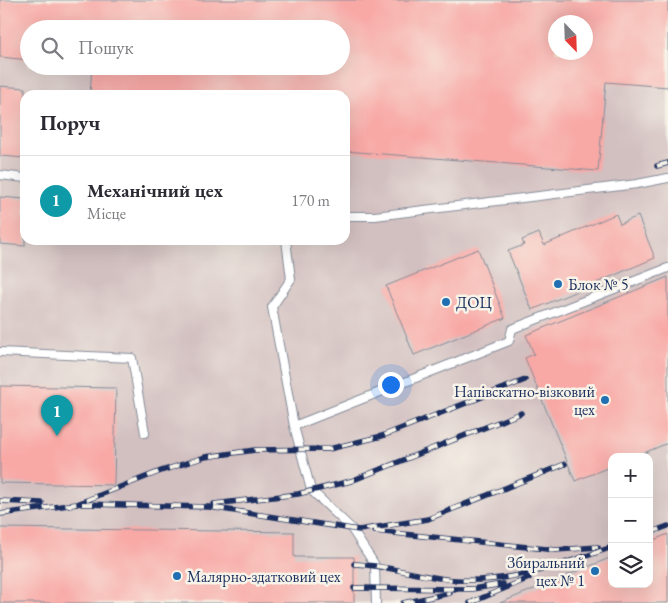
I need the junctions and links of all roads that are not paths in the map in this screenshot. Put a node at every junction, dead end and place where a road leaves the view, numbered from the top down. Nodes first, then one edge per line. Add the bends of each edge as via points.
1 (0, 175) edge
2 (20, 177) edge
3 (668, 178) edge
4 (350, 216) edge
5 (287, 245) edge
6 (668, 268) edge
7 (0, 352) edge
8 (294, 426) junction
9 (145, 434) dead end
10 (376, 603) edge

1 - 2 lane
3 - 4 lane via 376,216
5 - 8 lane via 290,279 272,307
6 - 8 lane via 512,329 509,341
7 - 9 lane via 132,358
8 - 10 lane via 311,490 351,528 375,565

